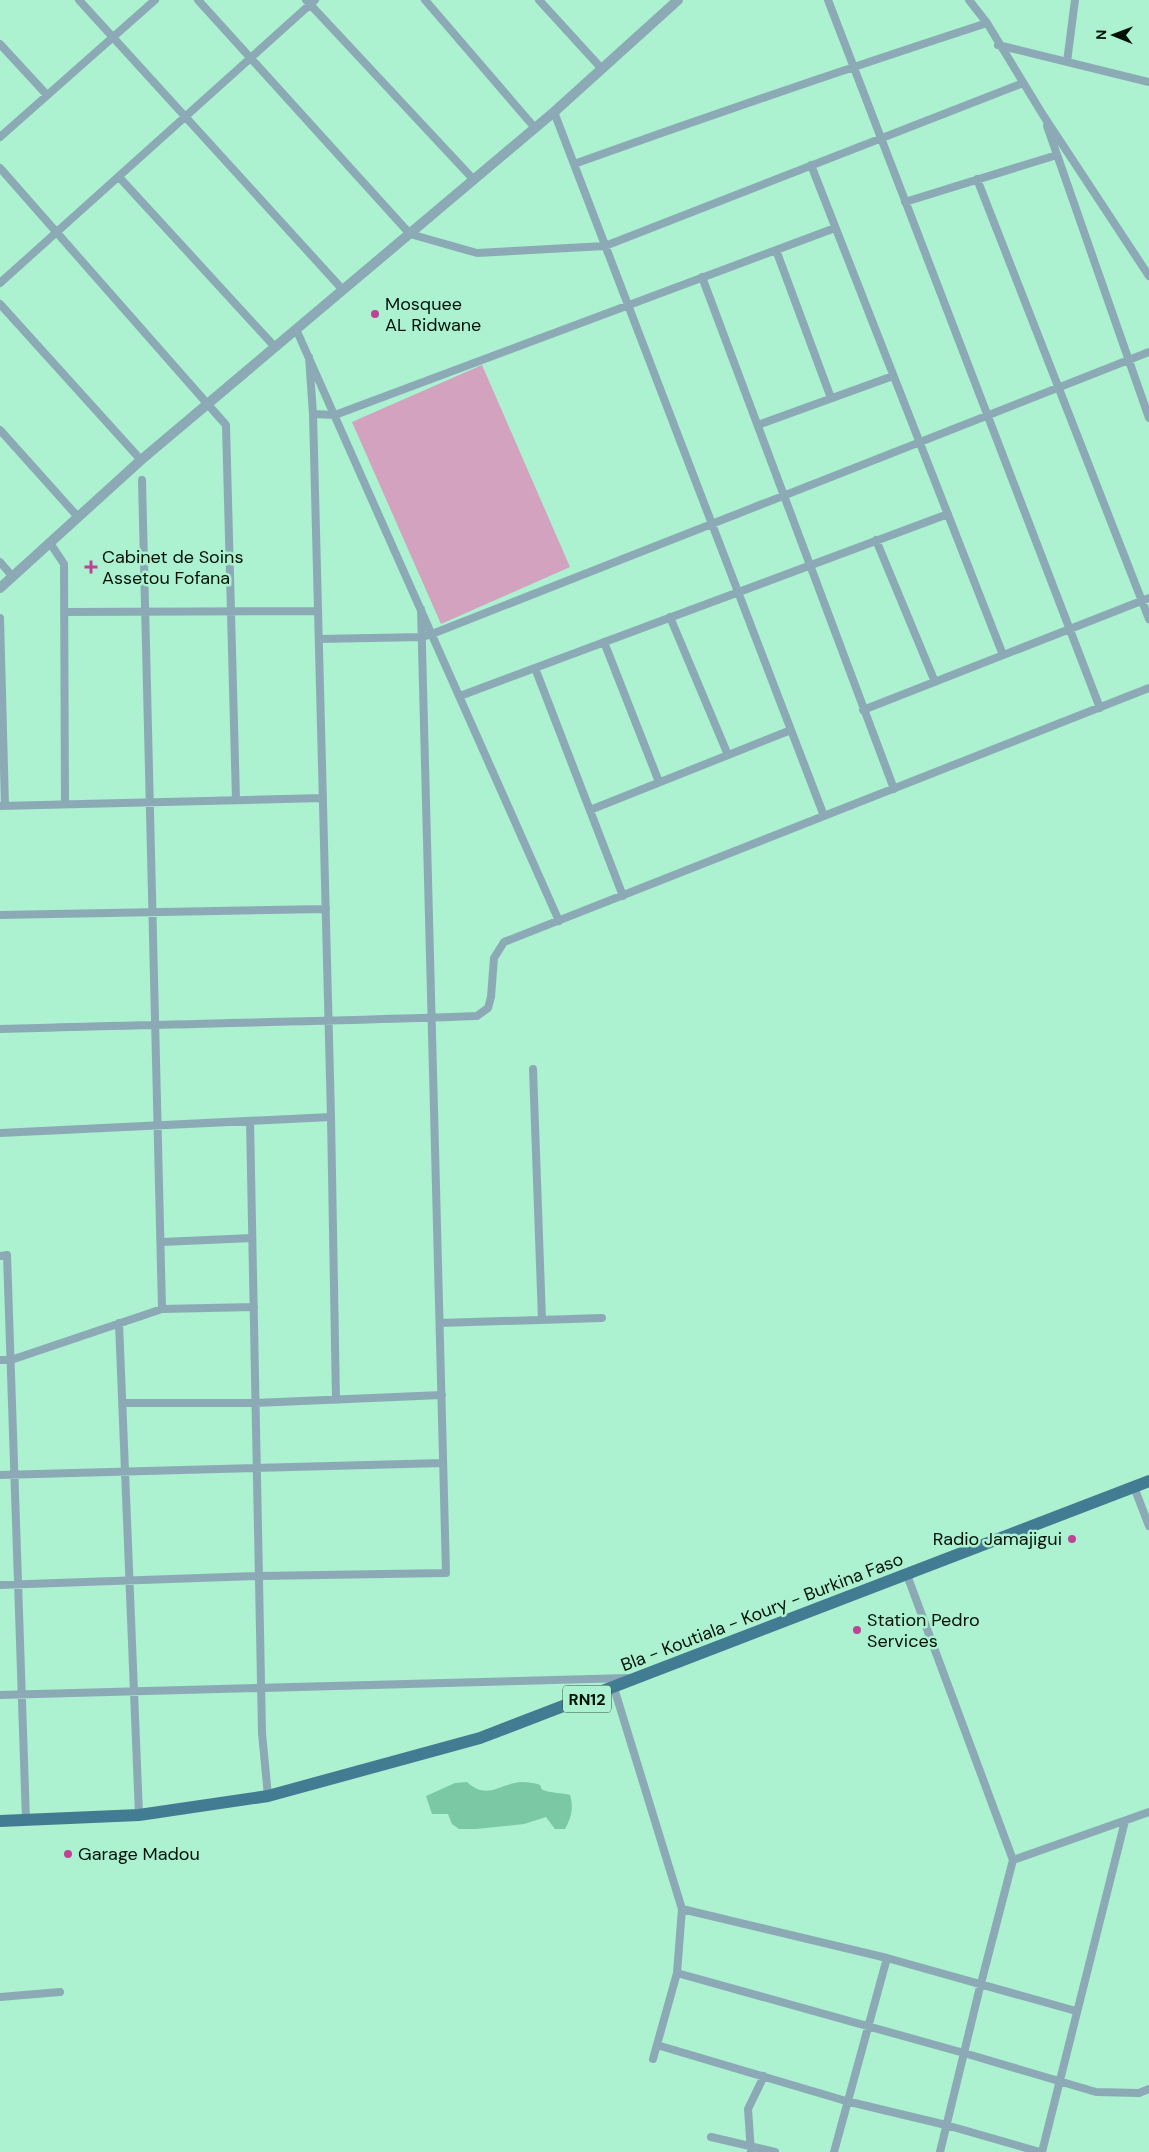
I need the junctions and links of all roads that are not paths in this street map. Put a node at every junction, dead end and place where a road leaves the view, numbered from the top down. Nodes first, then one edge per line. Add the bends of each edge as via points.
1 (79, 0) edge
2 (155, 0) edge
3 (198, 0) edge
4 (425, 0) edge
5 (539, 0) edge
6 (828, 0) edge
7 (969, 0) edge
8 (1075, 0) edge
9 (310, 2) edge
10 (671, 2) edge
11 (987, 23) junction
12 (113, 37) junction
13 (0, 44) edge
14 (998, 45) junction
15 (251, 58) junction
16 (1067, 62) junction
17 (853, 67) junction
18 (602, 69) junction
19 (1149, 82) edge
20 (1023, 83) junction
21 (47, 95) junction
22 (554, 112) junction
23 (1043, 115) junction
24 (185, 117) junction
25 (535, 128) junction
26 (0, 137) edge
27 (881, 138) junction
28 (1057, 155) junction
29 (574, 164) junction
30 (811, 165) junction
31 (0, 168) edge
32 (119, 177) junction
33 (474, 180) junction
34 (977, 180) junction
35 (905, 202) junction
36 (835, 228) junction
37 (56, 232) junction
38 (410, 234) junction
39 (606, 246) junction
40 (776, 250) junction
41 (1149, 276) edge
42 (702, 278) junction
43 (0, 283) edge
44 (343, 290) junction
45 (0, 304) edge
46 (628, 305) junction
47 (296, 329) junction
48 (275, 348) junction
49 (1149, 352) edge
50 (309, 357) junction
51 (1128, 360) junction
52 (893, 376) junction
53 (1059, 387) junction
54 (831, 398) junction
55 (208, 404) junction
56 (313, 414) junction
57 (335, 415) junction
58 (987, 415) junction
59 (1149, 418) edge
60 (758, 425) junction
61 (0, 430) edge
62 (920, 442) junction
63 (141, 460) junction
64 (142, 480) dead end
65 (785, 495) junction
66 (948, 514) junction
67 (78, 517) junction
68 (712, 524) junction
69 (876, 540) junction
70 (50, 542) junction
71 (0, 562) edge
72 (811, 565) junction
73 (13, 576) junction
74 (0, 588) edge
75 (738, 592) junction
76 (1146, 599) edge
77 (421, 609) junction
78 (318, 611) junction
79 (64, 612) junction
80 (145, 612) junction
81 (231, 612) junction
82 (670, 617) junction
83 (0, 618) edge
84 (1149, 619) edge
85 (1069, 628) junction
86 (432, 634) junction
87 (422, 637) junction
88 (319, 639) junction
89 (604, 642) junction
90 (1003, 655) junction
91 (535, 668) junction
92 (935, 682) junction
93 (1149, 688) edge
94 (460, 696) junction
95 (1100, 708) junction
96 (863, 710) junction
97 (791, 730) junction
98 (728, 755) junction
99 (659, 782) junction
100 (894, 789) junction
101 (323, 798) junction
102 (236, 800) junction
103 (150, 802) junction
104 (65, 804) junction
105 (3, 806) edge
106 (590, 810) junction
107 (824, 816) junction
108 (623, 896) junction
109 (326, 908) junction
110 (153, 912) junction
111 (0, 914) edge
112 (559, 921) junction
113 (432, 1018) junction
114 (329, 1022) junction
115 (154, 1024) junction
116 (0, 1029) edge
117 (533, 1069) dead end
118 (331, 1117) junction
119 (250, 1121) junction
120 (159, 1125) junction
121 (0, 1133) edge
122 (252, 1238) junction
123 (162, 1242) junction
124 (0, 1256) edge
125 (254, 1307) junction
126 (162, 1309) junction
127 (602, 1318) dead end
128 (542, 1320) junction
129 (440, 1323) junction
130 (119, 1324) junction
131 (0, 1360) edge
132 (11, 1360) junction
133 (442, 1395) junction
134 (336, 1400) junction
135 (256, 1402) junction
136 (123, 1403) junction
137 (443, 1463) junction
138 (257, 1468) junction
139 (125, 1472) junction
140 (0, 1475) edge
141 (15, 1475) junction
142 (1149, 1482) edge
143 (1134, 1487) junction
144 (1149, 1526) edge
145 (907, 1575) junction
146 (259, 1576) junction
147 (130, 1581) junction
148 (18, 1584) junction
149 (0, 1585) edge
150 (642, 1678) junction
151 (261, 1687) junction
152 (614, 1688) junction
153 (134, 1691) junction
154 (22, 1694) junction
155 (0, 1695) edge
156 (268, 1796) junction
157 (1149, 1812) edge
158 (139, 1815) junction
159 (26, 1820) junction
160 (0, 1821) edge
161 (1125, 1821) junction
162 (1013, 1860) junction
163 (682, 1909) junction
164 (886, 1958) junction
165 (677, 1973) junction
166 (980, 1984) junction
167 (60, 1992) dead end
168 (0, 1997) edge
169 (1076, 2011) junction
170 (868, 2026) junction
171 (657, 2045) junction
172 (964, 2053) junction
173 (653, 2059) dead end
174 (764, 2076) junction
175 (1059, 2082) junction
176 (1149, 2089) edge
177 (846, 2101) junction
178 (946, 2125) junction
179 (712, 2137) dead end
180 (751, 2148) edge
181 (775, 2152) edge
182 (834, 2152) edge
183 (940, 2152) edge
184 (1041, 2152) edge

1 - 12 street
2 - 12 street
3 - 15 street
4 - 25 street
5 - 18 street
6 - 17 street
7 - 11 street
8 - 16 street
9 - 15 street
9 - 33 street
10 - 18 street
11 - 14 street
11 - 17 street
12 - 21 street
12 - 24 street
13 - 21 street
14 - 16 street
14 - 20 street
15 - 24 street
15 - 38 street
16 - 19 street
17 - 27 street
17 - 29 street
18 - 22 street
20 - 23 street
20 - 27 street
21 - 26 street
22 - 25 street
22 - 29 street
23 - 28 street
23 - 41 street
24 - 32 street
24 - 44 street
25 - 33 street
27 - 30 street
27 - 35 street
28 - 34 street
28 - 51 street
29 - 39 street
30 - 36 street
30 - 39 street
31 - 37 street
32 - 37 street
32 - 48 street
33 - 38 street
34 - 35 street
34 - 53 street
35 - 58 street
36 - 40 street
36 - 52 street
37 - 43 street
37 - 55 street
38 - 39 street via 478,253
38 - 44 street
39 - 46 street
40 - 42 street
40 - 54 street
42 - 46 street
42 - 60 street
44 - 47 street
45 - 63 street
46 - 57 street
46 - 68 street
47 - 48 street
47 - 50 street
48 - 55 street
49 - 51 street
50 - 56 street
50 - 57 street
51 - 53 street
51 - 59 street
52 - 54 street
52 - 62 street
53 - 58 street
53 - 76 street
54 - 60 street
55 - 63 street
55 - 81 street via 226,425
56 - 57 street
56 - 78 street
57 - 77 street
58 - 62 street
58 - 85 street
60 - 65 street
61 - 67 street
62 - 65 street
62 - 66 street
63 - 67 street
64 - 80 street
65 - 68 street
65 - 72 street
66 - 69 street
66 - 90 street
67 - 70 street
68 - 75 street
68 - 86 street
69 - 72 street
69 - 92 street
70 - 73 street
70 - 79 street via 64,564
71 - 73 street
72 - 75 street
72 - 96 street
73 - 74 street
75 - 82 street
75 - 97 street
76 - 84 street
76 - 85 street
77 - 86 street
77 - 87 street
78 - 81 street
78 - 88 street
79 - 80 street
79 - 104 street
80 - 81 street
80 - 103 street
81 - 102 street
82 - 89 street
82 - 98 street
83 - 105 street
85 - 90 street
85 - 95 street
86 - 87 street
86 - 94 street
87 - 88 street
87 - 113 street
88 - 101 street
89 - 91 street
89 - 99 street
90 - 92 street
91 - 94 street
91 - 106 street
92 - 96 street
93 - 95 street
94 - 112 street
95 - 100 street
96 - 100 street
97 - 98 street
97 - 107 street
98 - 99 street
99 - 106 street
100 - 107 street
101 - 102 street
101 - 109 street
102 - 103 street
103 - 104 street
103 - 110 street
104 - 105 street
106 - 108 street
107 - 108 street
108 - 112 street
109 - 110 street
109 - 114 street
110 - 111 street
110 - 115 street
112 - 113 street via 504,942 494,958 488,1008 477,1016
113 - 114 street
113 - 129 street
114 - 115 street
114 - 118 street
115 - 116 street
115 - 120 street
117 - 128 street
118 - 119 street
118 - 134 street
119 - 120 street
119 - 122 street
120 - 121 street
120 - 123 street
122 - 123 street
122 - 125 street
123 - 126 street
124 - 132 street via 7,1255
125 - 126 street
125 - 135 street
126 - 130 street
127 - 128 street
128 - 129 street
129 - 133 street
130 - 132 street
130 - 136 street
131 - 132 street
132 - 141 street
133 - 134 street
133 - 137 street
134 - 135 street
135 - 136 street
135 - 138 street
136 - 139 street
137 - 138 street
137 - 146 street via 446,1573
138 - 139 street
138 - 146 street
139 - 141 street
139 - 147 street
140 - 141 street
141 - 148 street
142 - 143 main road, Bla - Koutiala - Koury - Burkina Faso / RN12
143 - 144 street
143 - 145 main road, Bla - Koutiala - Koury - Burkina Faso / RN12
145 - 150 main road, Bla - Koutiala - Koury - Burkina Faso / RN12
145 - 162 street
146 - 147 street
146 - 151 street
147 - 148 street
147 - 153 street
148 - 149 street
148 - 154 street
150 - 151 street
150 - 152 main road, Bla - Koutiala - Koury - Burkina Faso / RN12
151 - 153 street
151 - 156 street
152 - 156 main road, Bla - Koutiala - Koury - Burkina Faso / RN12 via 480,1738
152 - 163 street
153 - 154 street
153 - 158 street
154 - 155 street
154 - 159 street
156 - 158 main road, Bla - Koutiala - Koury - Burkina Faso / RN12
157 - 161 street
158 - 159 main road, Bla - Koutiala - Koury - Burkina Faso / RN12
159 - 160 main road, Bla - Koutiala - Koury - Burkina Faso / RN12
161 - 162 street
161 - 169 street
162 - 166 street
163 - 164 street
163 - 165 street
164 - 166 street
164 - 170 street
165 - 170 street
165 - 171 street
166 - 169 street
166 - 172 street
167 - 168 street
169 - 175 street
170 - 172 street
170 - 177 street
171 - 173 street
171 - 174 street
172 - 175 street
172 - 178 street
174 - 177 street
174 - 180 street via 748,2109
175 - 176 street via 1096,2092
175 - 184 street
177 - 178 street
177 - 182 street
178 - 183 street
178 - 184 street
179 - 180 street
180 - 181 street

